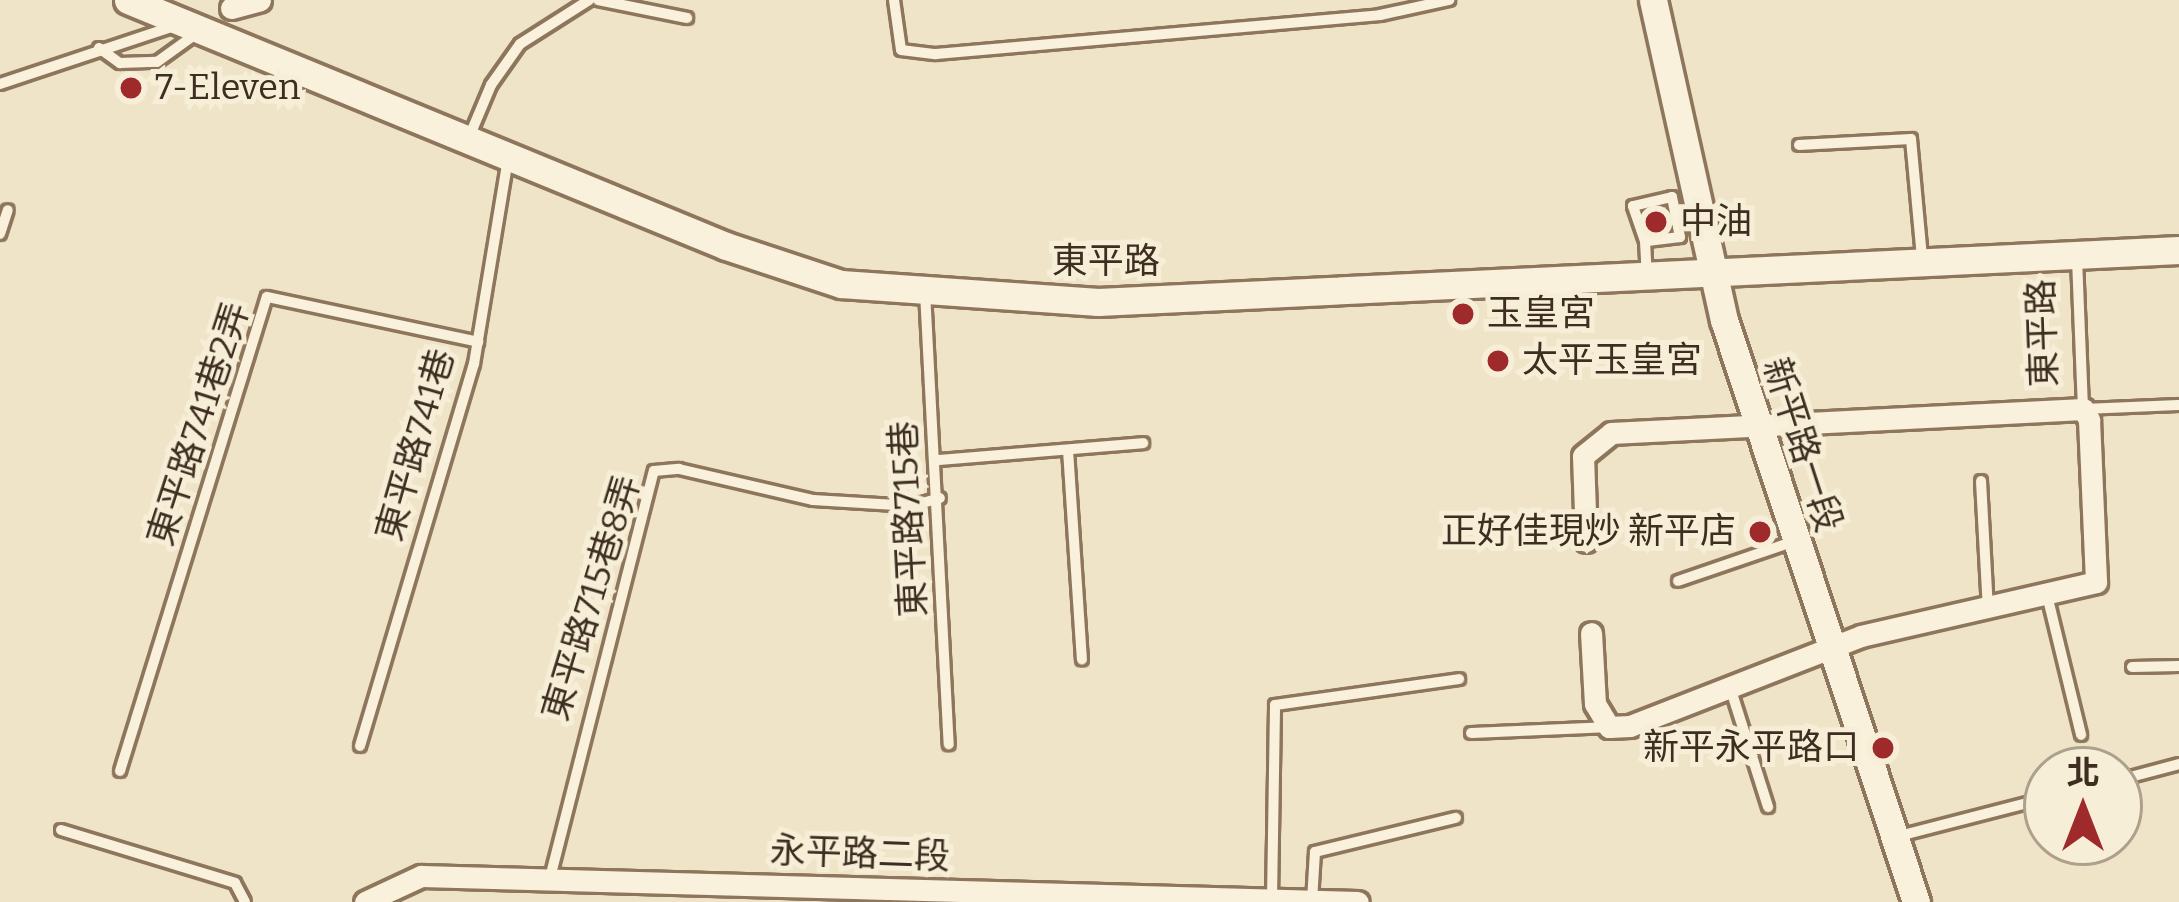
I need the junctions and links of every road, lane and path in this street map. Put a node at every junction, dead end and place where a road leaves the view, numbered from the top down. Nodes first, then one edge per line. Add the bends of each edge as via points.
1 (128, 0) edge
2 (260, 0) edge
3 (589, 0) edge
4 (598, 0) edge
5 (894, 0) edge
6 (1449, 0) edge
7 (1654, 0) edge
8 (231, 8) dead end
9 (687, 18) dead end
10 (192, 27) junction
11 (99, 48) junction
12 (0, 84) edge
13 (468, 139) junction
14 (1799, 145) dead end
15 (508, 156) junction
16 (8, 210) dead end
17 (1677, 219) junction
18 (1640, 225) junction
19 (0, 234) edge
20 (1645, 241) junction
21 (2179, 250) edge
22 (2078, 256) junction
23 (1923, 265) junction
24 (1715, 276) junction
25 (1647, 278) junction
26 (925, 292) junction
27 (478, 342) junction
28 (2179, 405) edge
29 (2083, 409) junction
30 (1758, 428) junction
31 (1143, 443) dead end
32 (1068, 450) junction
33 (938, 460) junction
34 (1981, 481) dead end
35 (940, 497) junction
36 (1586, 541) dead end
37 (1795, 541) junction
38 (1678, 581) dead end
39 (2047, 595) junction
40 (1988, 608) junction
41 (1591, 633) dead end
42 (1829, 647) junction
43 (1082, 660) dead end
44 (2179, 666) edge
45 (2132, 667) dead end
46 (1459, 679) dead end
47 (1730, 687) junction
48 (1610, 727) junction
49 (1472, 733) dead end
50 (2081, 735) dead end
51 (950, 744) dead end
52 (360, 746) dead end
53 (2179, 764) edge
54 (121, 771) dead end
55 (2143, 774) edge
56 (2023, 804) edge
57 (1768, 807) dead end
58 (1456, 818) dead end
59 (61, 830) dead end
60 (1892, 838) junction
61 (550, 878) junction
62 (792, 893) edge
63 (1149, 899) edge
64 (1272, 899) edge
65 (1312, 901) edge
66 (245, 902) edge
67 (365, 902) edge
68 (1358, 902) edge
69 (1916, 902) edge

1 - 10 street, 東平路
2 - 8 street
3 - 13 lane via 520,44
4 - 9 lane
5 - 6 lane via 901,50 936,54 1380,15
7 - 24 street, 新平路一段 via 1696,218
10 - 11 lane
10 - 11 lane via 157,62 119,62
10 - 13 street, 東平路
11 - 12 lane
13 - 15 street, 東平路
14 - 23 lane via 1911,140
15 - 26 street, 東平路 via 790,270
15 - 27 lane, 東平路741巷
16 - 19 lane
17 - 18 lane
17 - 18 lane via 1672,196 1634,206
17 - 20 lane via 1680,237
18 - 20 lane
20 - 25 lane
21 - 22 street, 東平路
22 - 23 street, 東平路
22 - 29 lane, 東平路 via 2072,283
23 - 24 street, 東平路
24 - 25 street, 東平路
24 - 30 street, 新平路一段
25 - 26 street, 東平路 via 1098,302
26 - 33 lane, 東平路715巷
27 - 52 lane, 東平路741巷
27 - 54 lane, 東平路741巷2弄 via 267,297
28 - 29 lane
29 - 30 street
29 - 39 street via 2096,582
30 - 36 street via 1597,440 1583,456
30 - 37 street, 新平路一段
31 - 32 lane
32 - 33 lane
32 - 43 lane
33 - 35 lane, 東平路715巷
34 - 40 lane
35 - 51 lane, 東平路715巷
35 - 61 lane, 東平路715巷8弄 via 912,506 813,500 679,469 654,471
37 - 38 lane
37 - 42 street, 新平路一段
39 - 40 street
39 - 50 lane
40 - 42 street
41 - 48 street via 1591,693
42 - 47 street
42 - 60 street, 新平路一段
44 - 45 lane
46 - 64 lane via 1275,705
47 - 48 street
47 - 57 lane
48 - 49 lane
53 - 55 lane
56 - 60 lane
58 - 65 lane via 1315,853
59 - 66 lane via 235,883
60 - 69 street, 新平路一段
61 - 62 street, 永平路二段
61 - 67 street, 永平路二段 via 421,876
62 - 63 street, 永平路二段
63 - 64 street, 永平路二段
64 - 65 street, 永平路二段
65 - 68 street, 永平路二段

